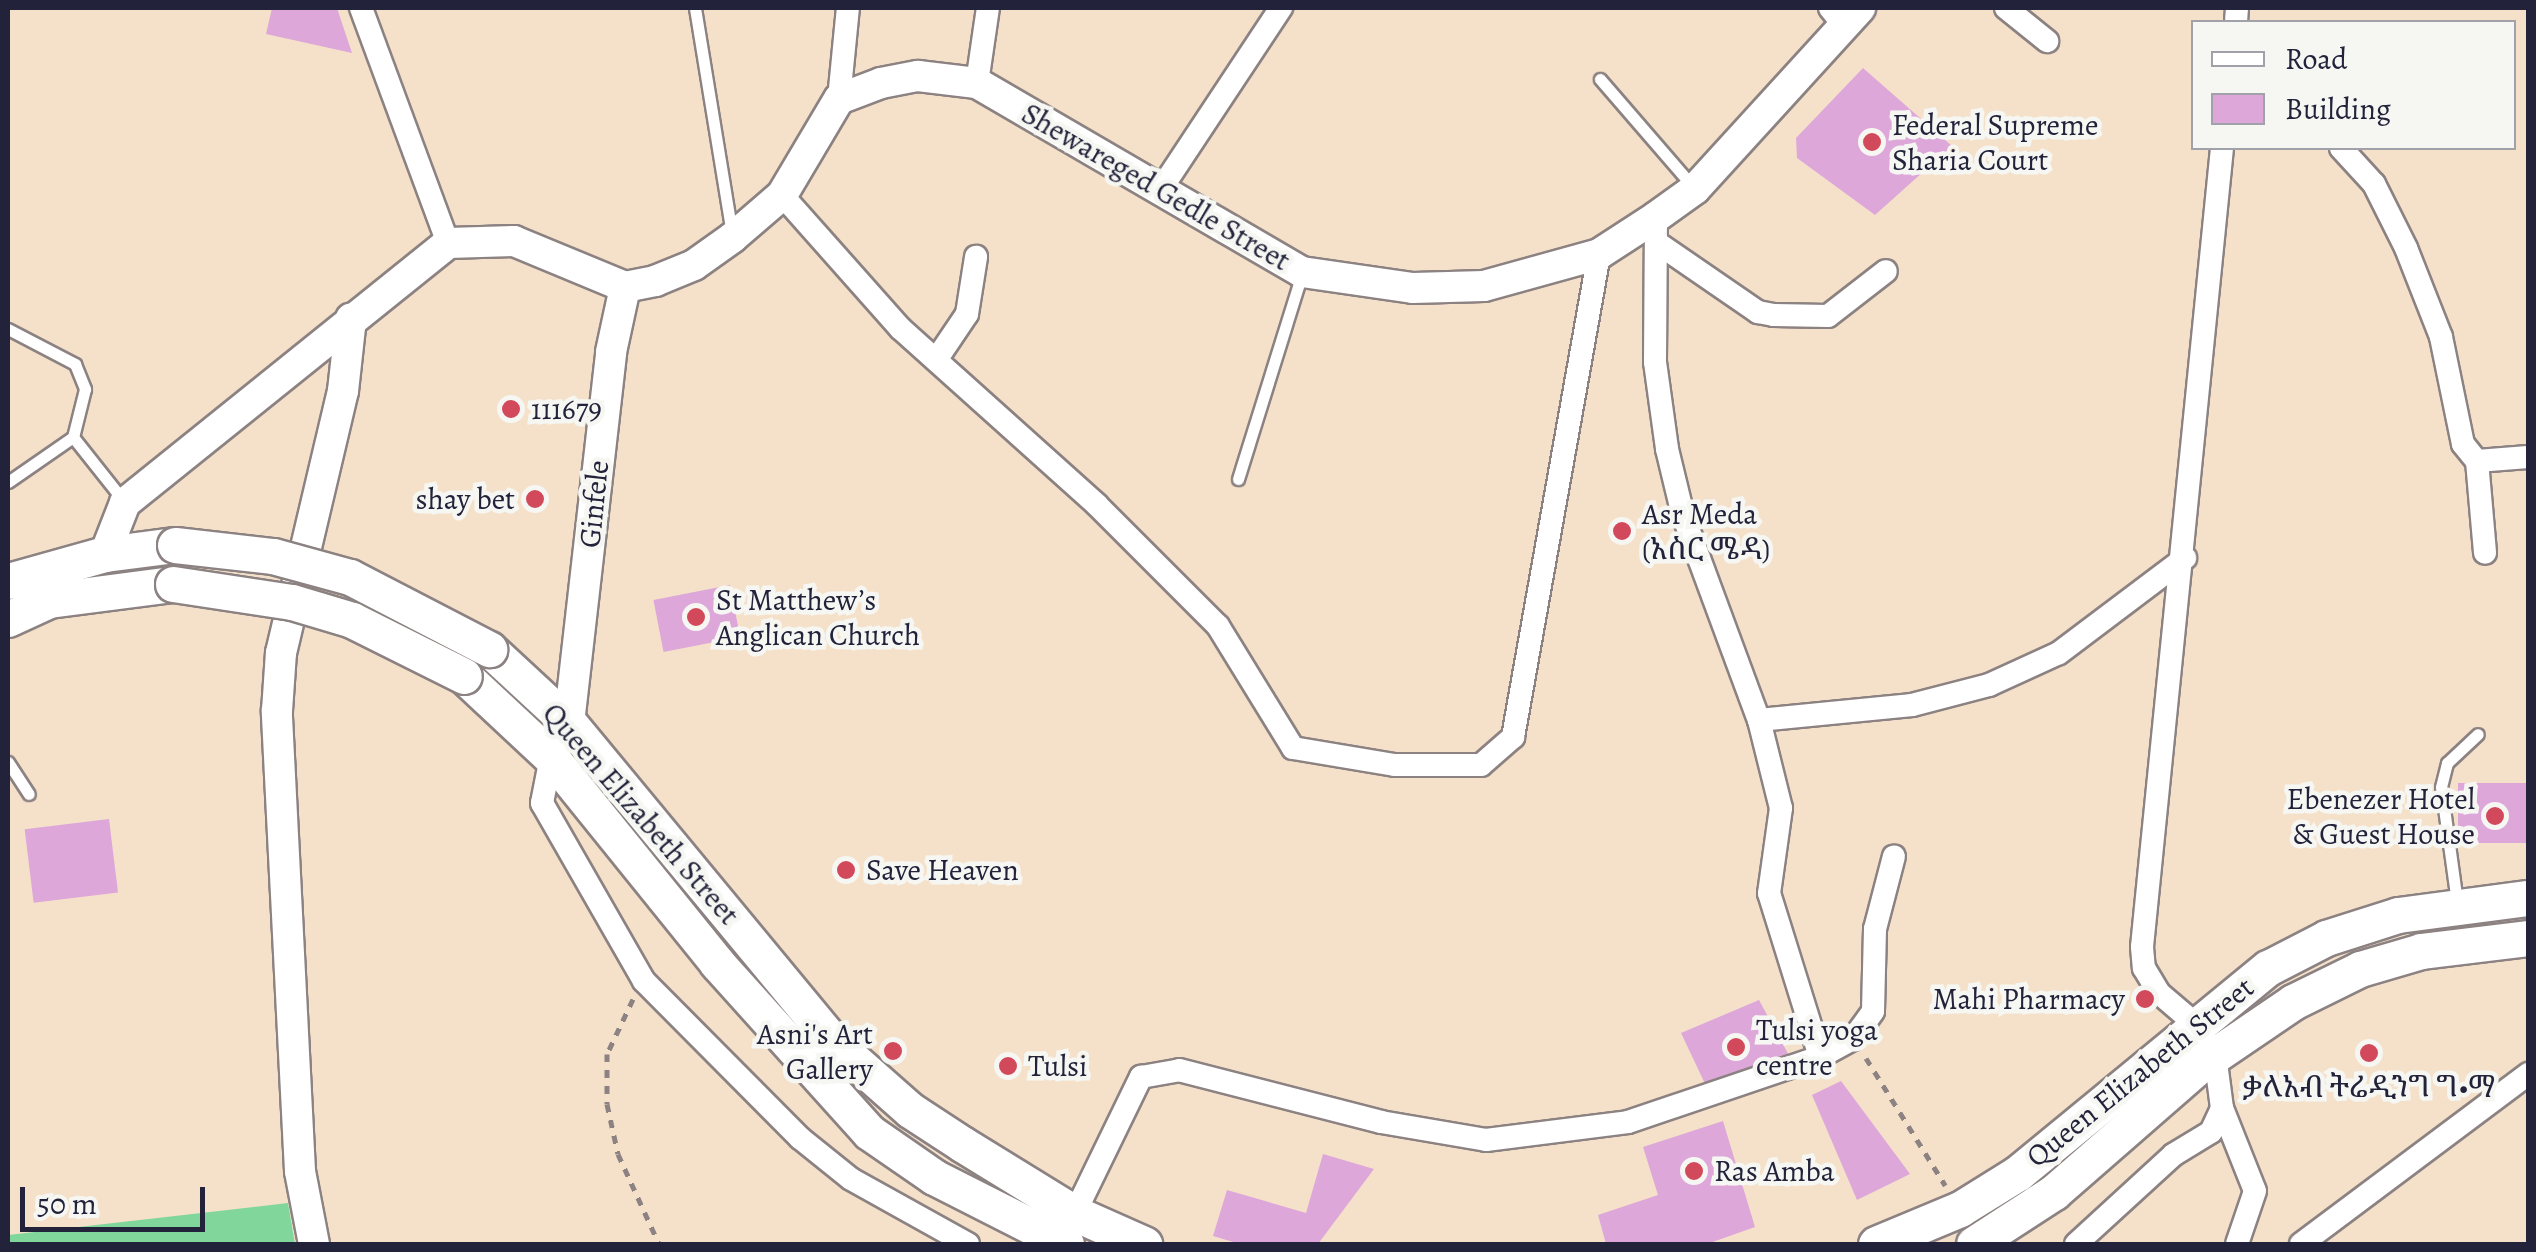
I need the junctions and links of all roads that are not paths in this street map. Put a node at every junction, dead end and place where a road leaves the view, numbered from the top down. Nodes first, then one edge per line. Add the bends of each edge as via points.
1 (360, 8) edge
2 (694, 8) edge
3 (848, 8) edge
4 (988, 8) edge
5 (1281, 8) edge
6 (2006, 8) edge
7 (1844, 13) edge
8 (2046, 41) dead end
9 (1600, 79) dead end
10 (977, 83) junction
11 (839, 98) junction
12 (2222, 150) edge
13 (2343, 150) edge
14 (1163, 186) junction
15 (1695, 188) junction
16 (782, 195) junction
17 (1656, 230) junction
18 (732, 238) junction
19 (448, 243) junction
20 (1599, 254) junction
21 (976, 257) dead end
22 (1886, 271) dead end
23 (1302, 272) junction
24 (625, 287) junction
25 (351, 318) junction
26 (8, 330) edge
27 (936, 360) junction
28 (73, 437) junction
29 (2528, 456) edge
30 (2477, 461) junction
31 (1238, 479) dead end
32 (8, 482) edge
33 (125, 503) junction
34 (2486, 553) dead end
35 (105, 554) junction
36 (2185, 558) junction
37 (8, 580) edge
38 (8, 619) edge
39 (1758, 720) junction
40 (569, 723) junction
41 (2478, 734) dead end
42 (551, 757) junction
43 (8, 762) edge
44 (29, 794) dead end
45 (1894, 856) dead end
46 (2528, 898) edge
47 (2458, 907) junction
48 (2528, 938) edge
49 (2194, 1023) junction
50 (2215, 1056) junction
51 (1820, 1057) junction
52 (2528, 1074) edge
53 (2222, 1108) junction
54 (1067, 1233) edge
55 (314, 1244) edge
56 (968, 1244) edge
57 (1144, 1244) edge
58 (1876, 1244) edge
59 (1974, 1244) edge
60 (2076, 1244) edge
61 (2237, 1244) edge
62 (2302, 1244) edge

1 - 19 street
2 - 18 lane
3 - 11 street
4 - 10 street
5 - 14 street
6 - 8 street
7 - 15 street, Shewareged Gedle Street
9 - 15 lane
10 - 11 street, Shewareged Gedle Street via 918,76
10 - 14 street, Shewareged Gedle Street
11 - 16 street
12 - 36 street
13 - 30 street via 2374,184 2406,248 2441,336 2463,444
14 - 23 street, Shewareged Gedle Street via 1252,248
15 - 17 street, Shewareged Gedle Street
16 - 18 street
16 - 27 street
17 - 20 street, Shewareged Gedle Street
17 - 22 street via 1758,312 1774,315 1828,316
17 - 39 street via 1655,362 1668,449 1683,515
18 - 24 street via 694,265
19 - 24 street via 514,241
19 - 25 street
20 - 23 street, Shewareged Gedle Street via 1484,286 1413,288
20 - 27 street via 1513,737 1481,765 1395,765 1293,748 1218,626
21 - 27 street via 967,314
23 - 31 lane
24 - 40 street, Ginfele via 611,352
25 - 33 street
25 - 55 street via 344,391 280,653 277,711 300,1172
26 - 28 lane via 75,364 85,389
28 - 32 lane
28 - 33 lane
29 - 30 street
30 - 34 street
33 - 35 street
35 - 37 main road, Queen Elizabeth Street
35 - 40 main road, Queen Elizabeth Street, bridge via 175,544 273,556 350,577 489,650
36 - 39 street via 2059,654 1988,685 1912,705
36 - 49 street via 2142,947 2144,968 2159,992
38 - 42 main road, Queen Elizabeth Street, bridge via 49,600 173,584 292,602 352,620 464,676
39 - 51 street via 1781,808 1772,907
40 - 42 street
40 - 54 main road, Queen Elizabeth Street via 832,1041
41 - 47 lane via 2447,763 2441,788
42 - 54 main road, Queen Elizabeth Street via 717,964 869,1132 934,1177
42 - 56 street via 542,803 644,981 800,1138 850,1179
43 - 44 lane
45 - 51 street via 1875,929 1873,1011 1853,1039
46 - 47 main road, Queen Elizabeth Street
47 - 49 main road, Queen Elizabeth Street via 2398,915 2326,938 2268,968
48 - 50 main road, Queen Elizabeth Street via 2421,951 2360,969 2293,1002
49 - 50 street
49 - 58 main road, Queen Elizabeth Street via 2018,1173 1960,1209
50 - 53 street
50 - 59 main road, Queen Elizabeth Street via 2054,1192
51 - 54 street via 1628,1122 1543,1138 1486,1140 1381,1122 1179,1070 1141,1077
52 - 62 street
53 - 60 street via 2211,1132 2135,1187
53 - 61 street via 2255,1191
54 - 57 main road, Queen Elizabeth Street

